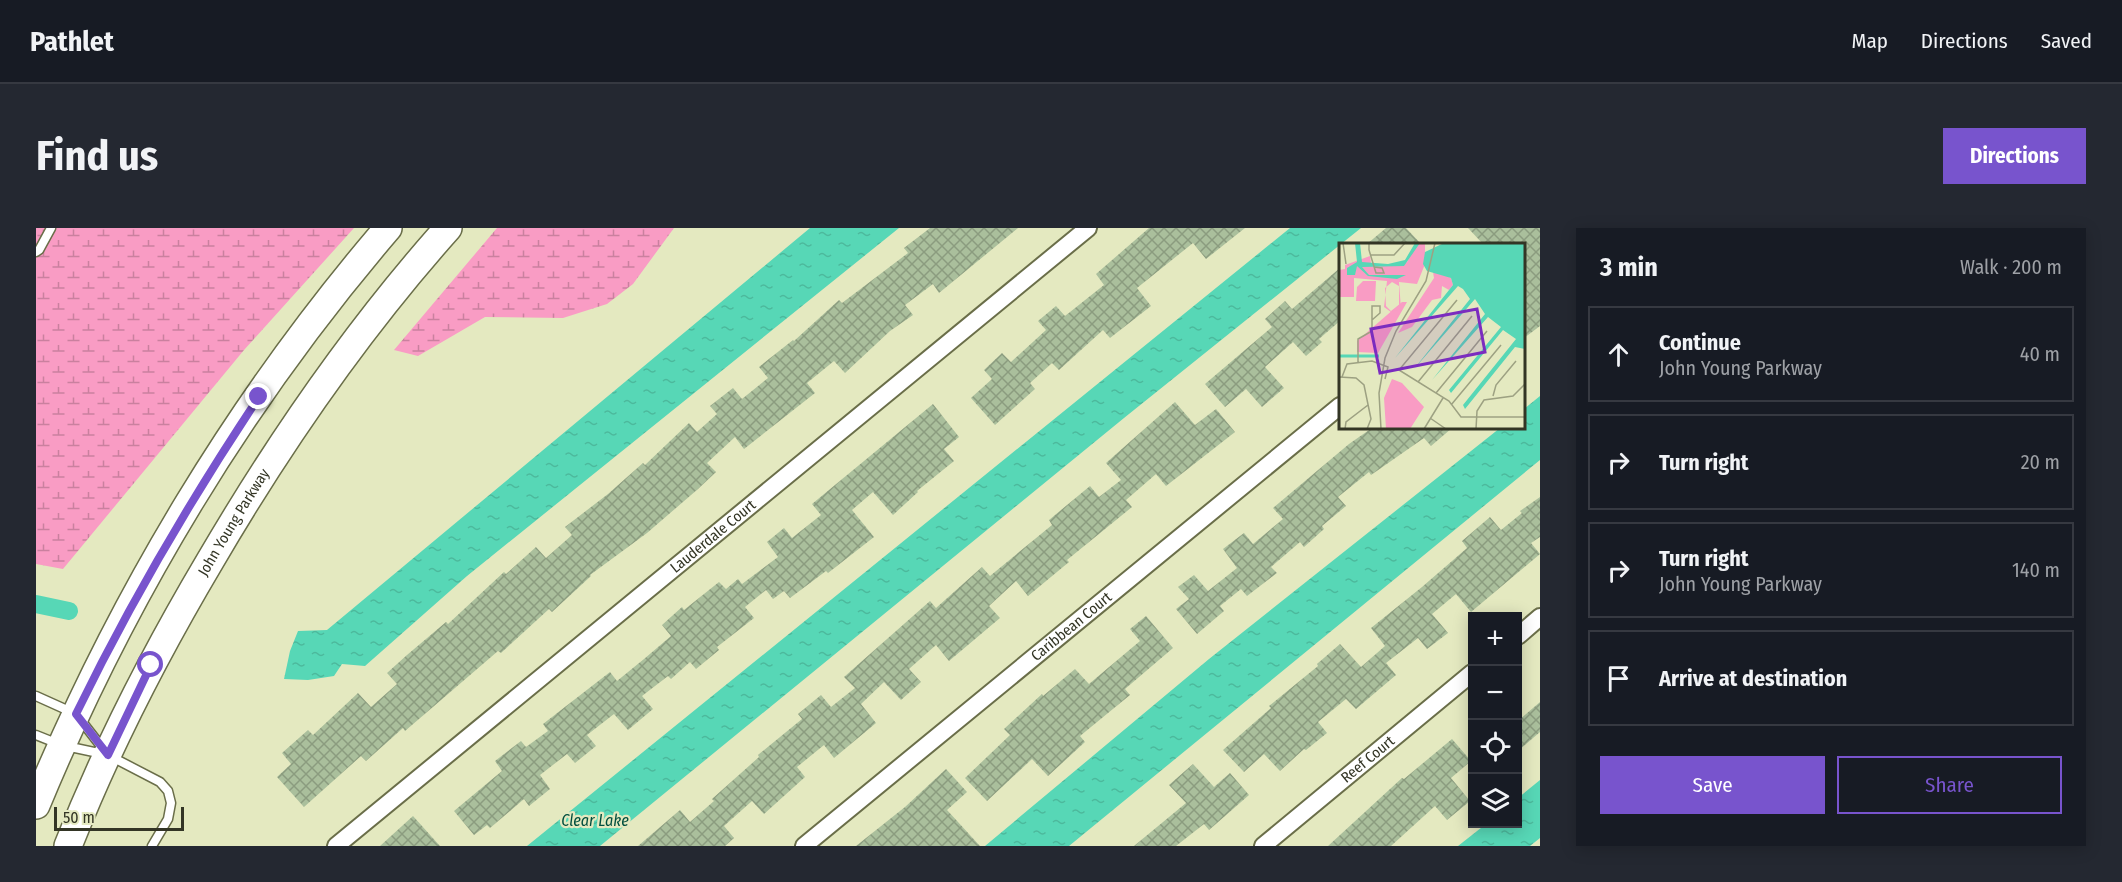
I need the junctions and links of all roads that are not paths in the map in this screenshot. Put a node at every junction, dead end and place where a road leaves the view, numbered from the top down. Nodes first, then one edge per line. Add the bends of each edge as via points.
1 (51, 228) edge
2 (388, 228) edge
3 (448, 228) edge
4 (1088, 228) edge
5 (36, 252) edge
6 (1339, 408) edge
7 (1540, 617) edge
8 (1522, 633) edge
9 (1468, 677) edge
10 (36, 696) edge
11 (76, 714) junction
12 (36, 735) edge
13 (61, 746) junction
14 (108, 755) junction
15 (36, 805) edge
16 (68, 846) edge
17 (152, 846) edge
18 (336, 846) edge
19 (804, 846) edge
20 (1263, 846) edge

1 - 5 lane
2 - 11 main road via 305,333 214,464 142,585
3 - 14 main road, John Young Parkway via 376,315 288,435 151,665
4 - 18 street, Lauderdale Court
6 - 19 street, Caribbean Court
7 - 8 street
9 - 20 street, Reef Court
10 - 11 lane
11 - 13 main road
11 - 14 lane
12 - 13 lane
13 - 14 lane
13 - 15 main road
14 - 16 main road, John Young Parkway
14 - 17 lane via 160,782 168,791 168,819

